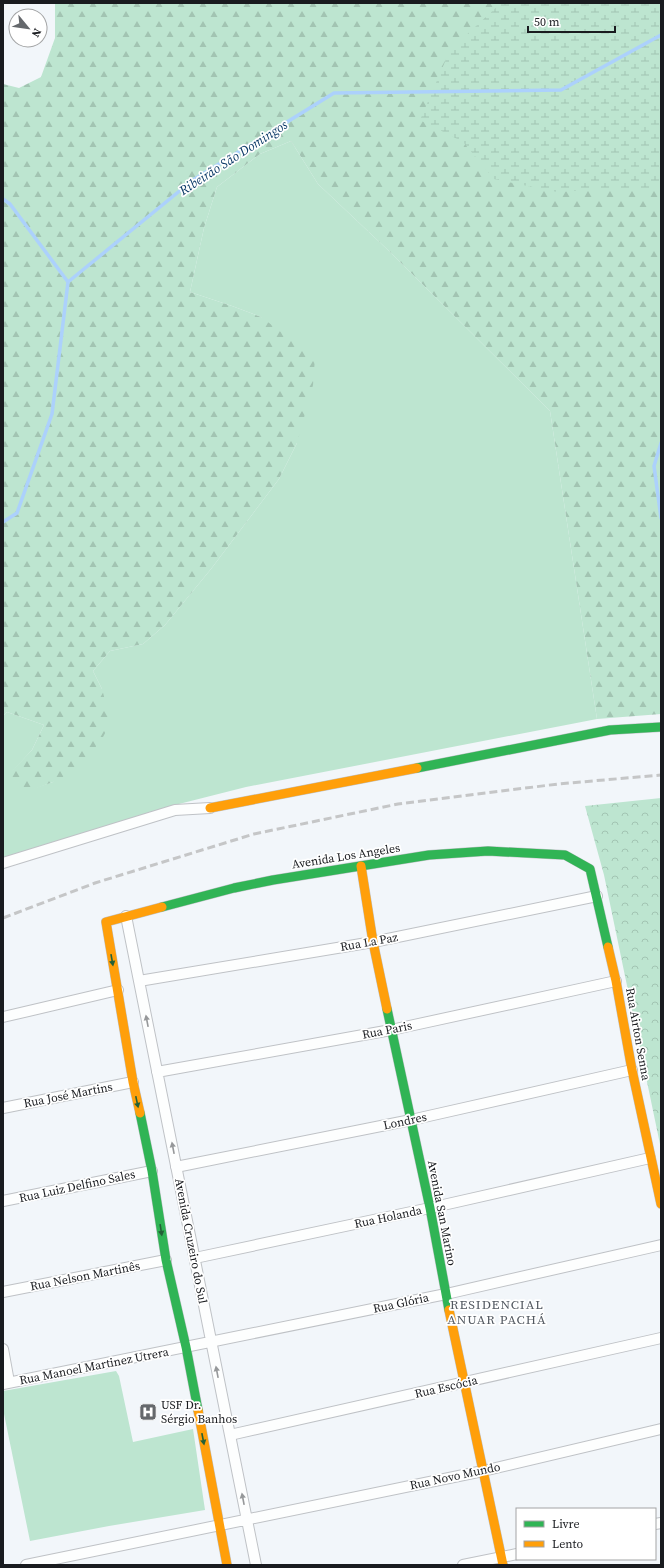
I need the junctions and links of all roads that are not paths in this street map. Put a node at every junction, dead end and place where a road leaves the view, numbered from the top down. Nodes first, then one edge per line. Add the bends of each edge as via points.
1 (661, 727) edge
2 (210, 808) joint
3 (3, 863) edge
4 (361, 866) junction
5 (590, 870) joint
6 (597, 896) junction
7 (126, 916) junction
8 (373, 942) junction
9 (139, 981) junction
10 (616, 981) junction
11 (118, 990) junction
12 (3, 1017) edge
13 (391, 1030) junction
14 (632, 1070) junction
15 (157, 1072) junction
16 (133, 1082) junction
17 (3, 1108) edge
18 (410, 1120) junction
19 (650, 1158) junction
20 (176, 1167) junction
21 (152, 1171) junction
22 (3, 1201) edge
23 (661, 1204) edge
24 (430, 1208) junction
25 (661, 1245) edge
26 (194, 1258) junction
27 (166, 1260) junction
28 (3, 1292) edge
29 (446, 1294) junction
30 (661, 1338) edge
31 (211, 1342) junction
32 (186, 1347) junction
33 (3, 1349) edge
34 (6, 1383) edge
35 (465, 1383) junction
36 (661, 1429) edge
37 (230, 1435) junction
38 (483, 1471) junction
39 (247, 1520) junction
40 (219, 1526) junction
41 (516, 1554) edge
42 (502, 1561) edge
43 (43, 1563) edge
44 (26, 1565) edge
45 (227, 1565) edge
46 (256, 1565) edge
47 (463, 1565) edge

1 - 2 street via 610,730
2 - 3 street via 175,810
4 - 5 street, Avenida Los Angeles via 429,855 488,851 566,855
4 - 7 street, Avenida Los Angeles via 234,888
4 - 8 street, Avenida San Marino
5 - 6 street, Rua Airton Senna
6 - 8 street, Rua La Paz
6 - 10 street, Rua Airton Senna
7 - 9 street, Avenida Cruzeiro do Sul
7 -> 11 street, Avenida Los Angeles via 106,922
8 - 9 street, Rua La Paz
8 - 13 street, Avenida San Marino
15 -> 9 street, Avenida Cruzeiro do Sul
10 - 13 street, Rua Paris
10 - 14 street, Rua Airton Senna
11 - 12 street
11 - 16 street
13 - 15 street, Rua Paris
13 - 18 street, Avenida San Marino
14 - 18 street, Londres
14 - 19 street, Rua Airton Senna
20 -> 15 street, Avenida Cruzeiro do Sul
16 - 17 street, Rua José Martins
16 -> 21 street
18 - 20 street, Londres
18 - 24 street, Avenida San Marino
19 - 23 street, Rua Airton Senna
19 - 24 street, Rua Holanda
20 - 26 street, Avenida Cruzeiro do Sul
21 - 22 street, Rua Luiz Delfino Sales
21 -> 27 street
24 - 26 street, Rua Holanda
24 - 29 street, Avenida San Marino
25 - 29 street, Rua Glória
26 - 31 street, Avenida Cruzeiro do Sul
27 - 28 street, Rua Nelson Martinês
27 - 32 street
29 - 31 street, Rua Glória
29 - 35 street, Avenida San Marino
30 - 35 street, Rua Escócia
31 - 32 street, Rua Glória
37 -> 31 street, Avenida Cruzeiro do Sul
32 - 34 street, Rua Manoel Martinez Utrera
32 -> 40 street
33 - 34 street
35 - 37 street, Rua Escócia
35 - 38 street, Avenida San Marino
36 - 38 street, Rua Novo Mundo
39 -> 37 street, Avenida Cruzeiro do Sul
38 - 39 street, Rua Novo Mundo
38 - 42 street, Avenida San Marino
39 - 40 street, Rua Novo Mundo
39 - 46 street, Avenida Cruzeiro do Sul
40 - 43 street, Rua Novo Mundo
40 - 45 street
41 - 42 street
42 - 47 street
43 - 44 street, Rua Novo Mundo

